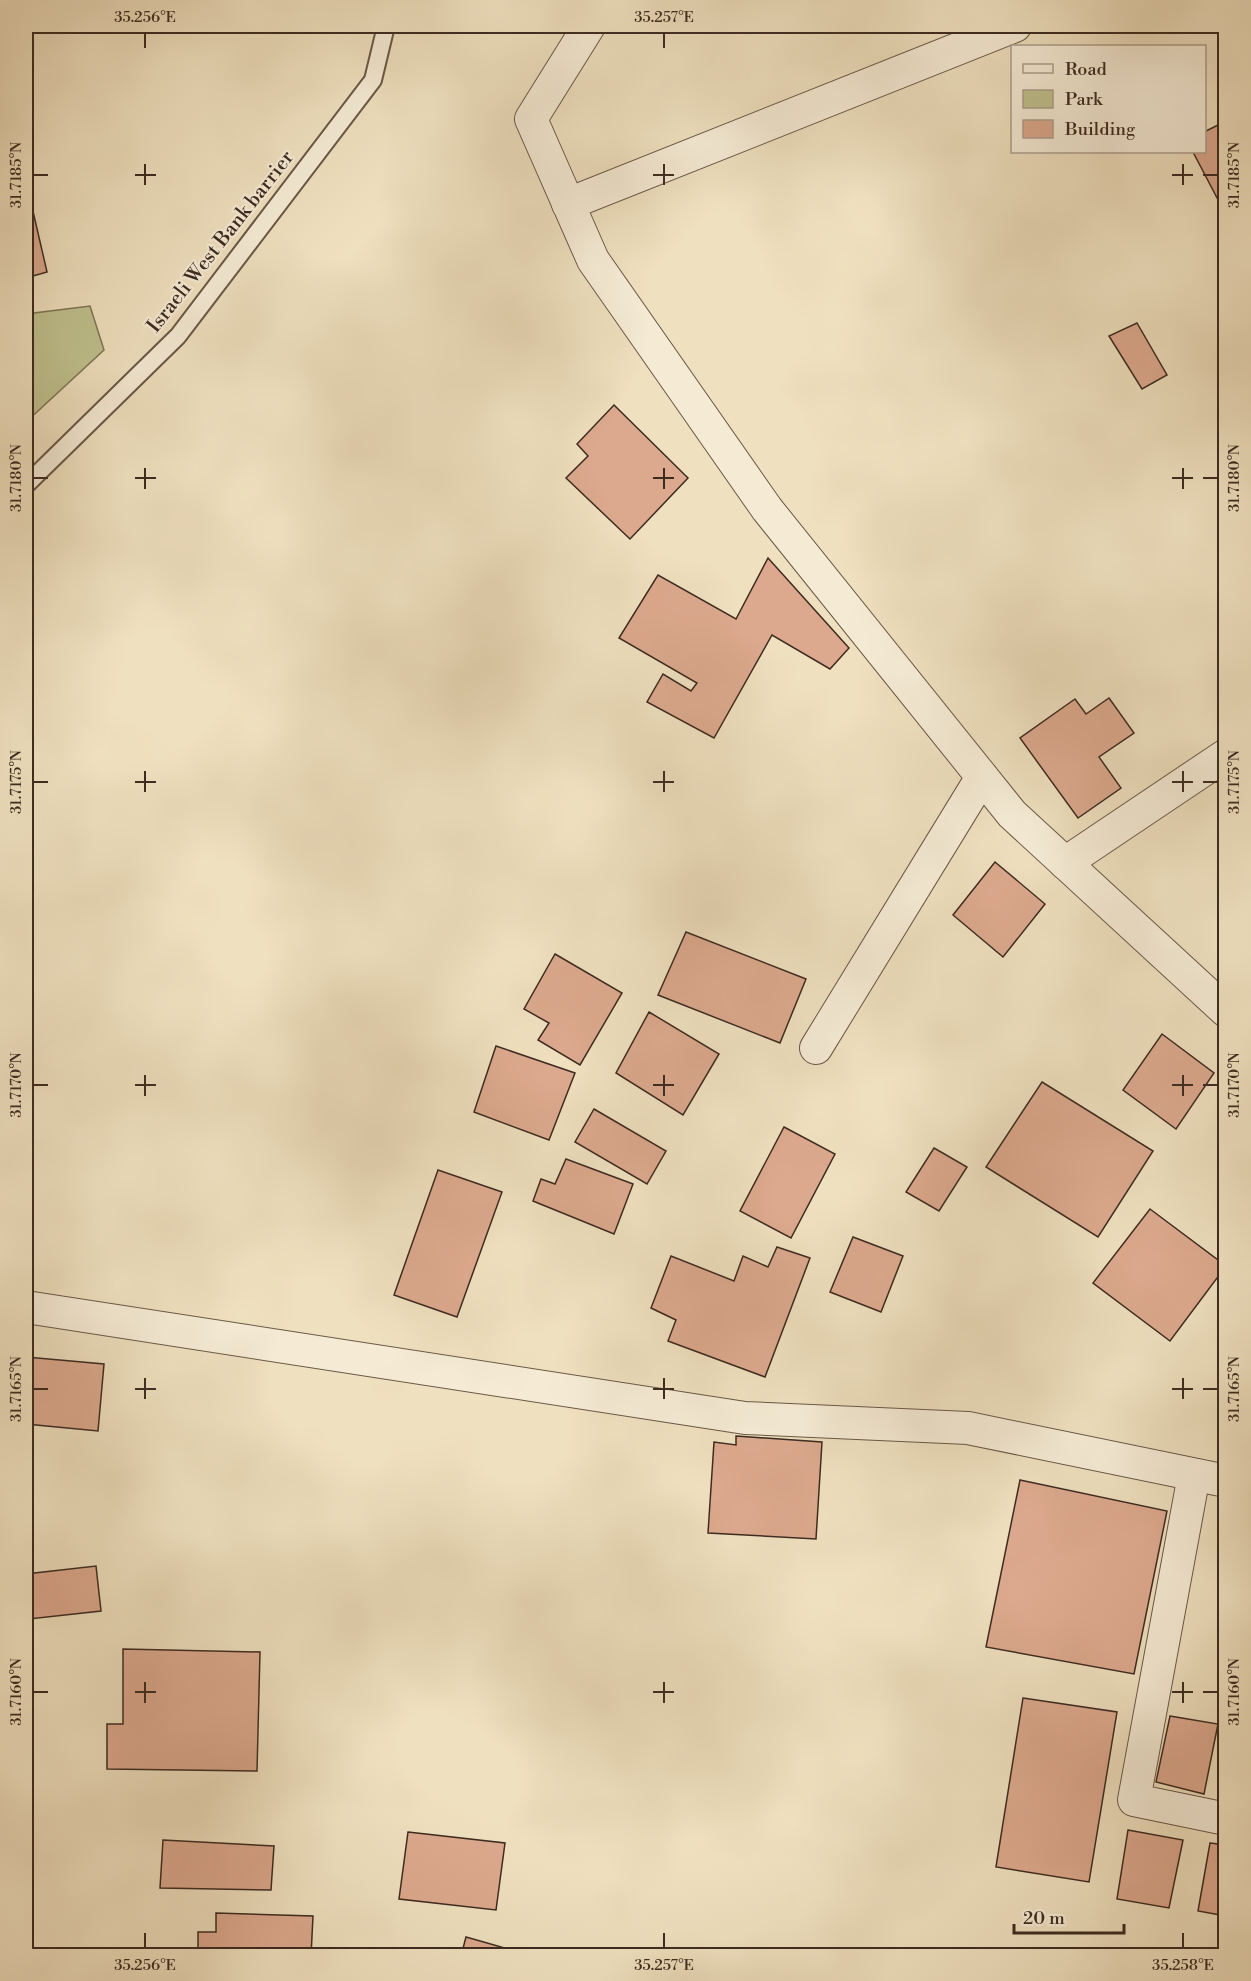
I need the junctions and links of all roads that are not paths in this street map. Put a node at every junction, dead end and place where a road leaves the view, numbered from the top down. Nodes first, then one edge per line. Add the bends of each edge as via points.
1 (386, 26) edge
2 (589, 26) edge
3 (1015, 26) edge
4 (568, 204) junction
5 (26, 485) edge
6 (1226, 755) edge
7 (982, 777) junction
8 (1065, 863) junction
9 (1226, 1011) edge
10 (816, 1048) dead end
11 (26, 1307) edge
12 (1194, 1475) junction
13 (1226, 1481) edge
14 (1226, 1819) edge

1 - 5 lane, Israeli West Bank barrier via 373,80 178,336
2 - 4 street via 531,119
3 - 4 street
4 - 7 street via 593,260 767,508
6 - 8 street
7 - 8 street via 1012,814
7 - 10 street
8 - 9 street
11 - 12 street via 745,1418 968,1428
12 - 13 street
12 - 14 street via 1134,1800

